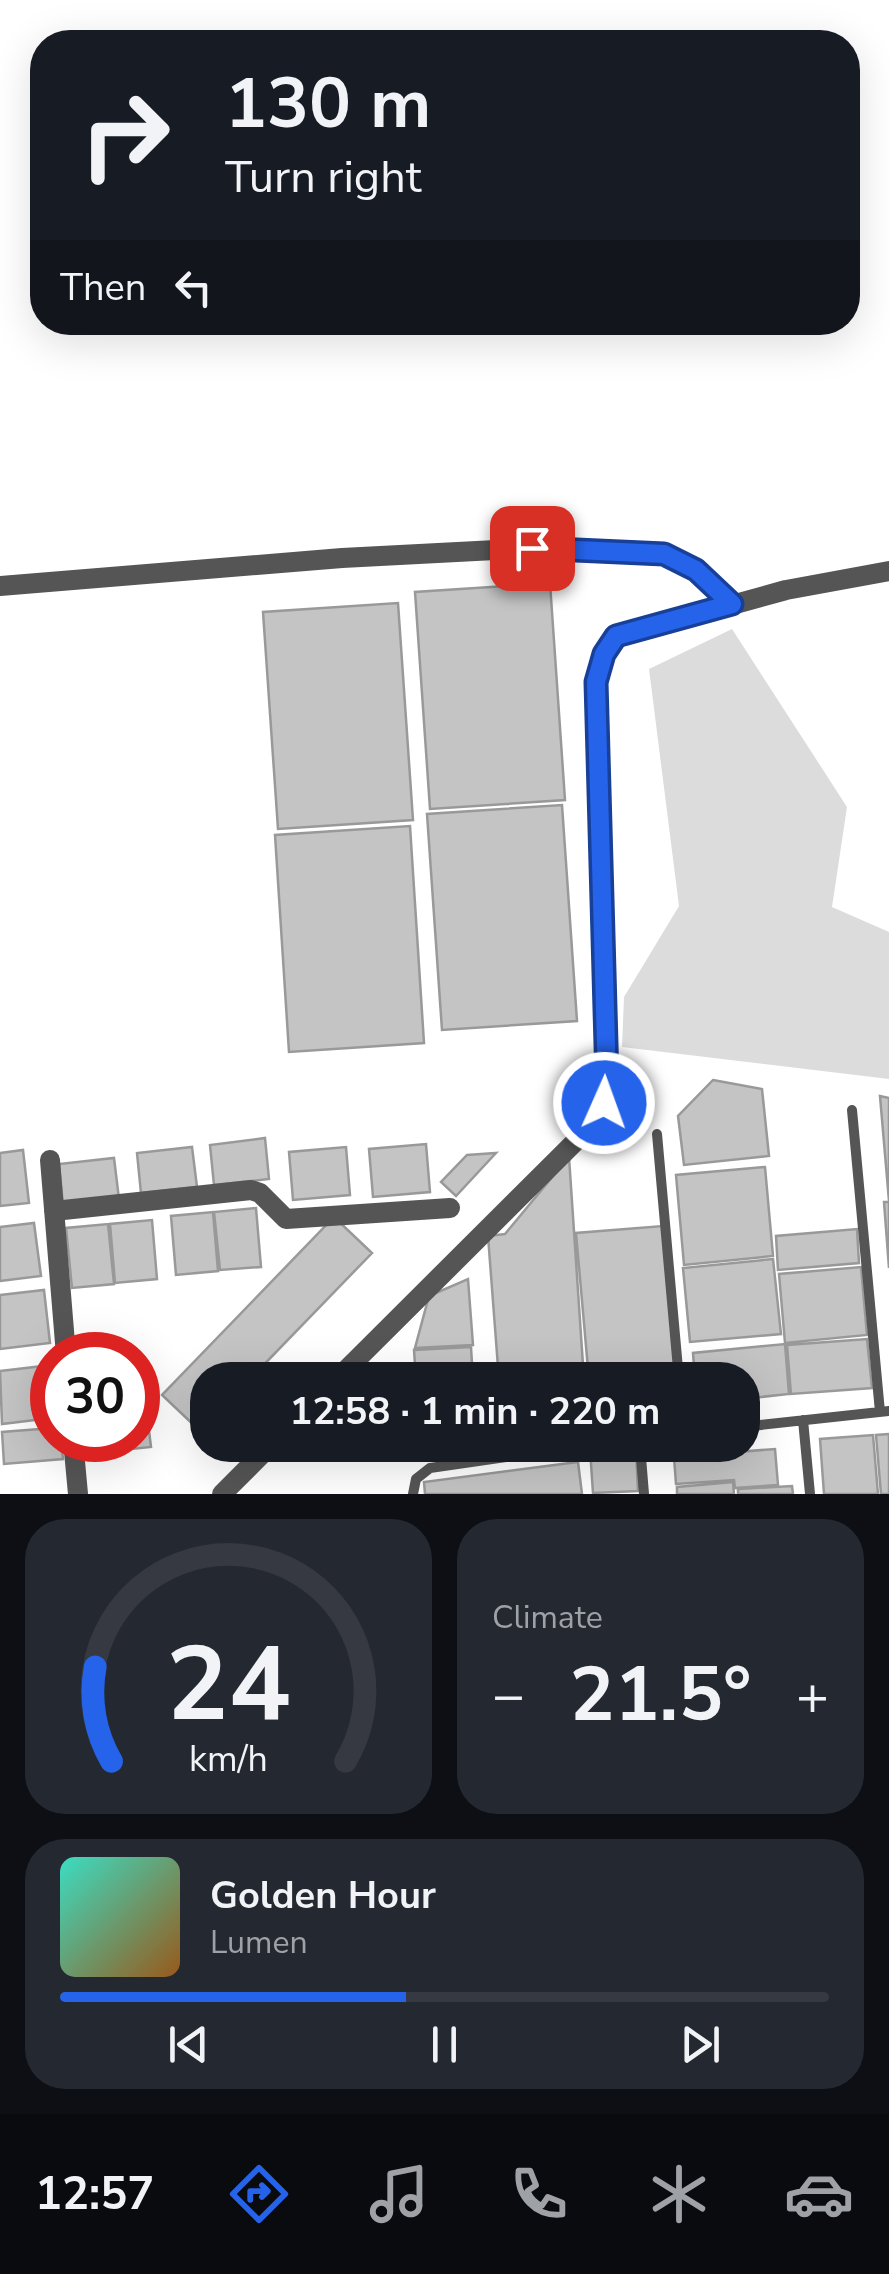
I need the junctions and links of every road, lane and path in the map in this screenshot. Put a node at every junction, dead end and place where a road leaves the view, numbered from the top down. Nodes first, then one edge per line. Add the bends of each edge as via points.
1 (889, 572) edge
2 (0, 586) edge
3 (732, 604) junction
4 (852, 1110) dead end
5 (658, 1134) dead end
6 (50, 1160) dead end
7 (450, 1208) dead end
8 (54, 1211) junction
9 (64, 1332) edge
10 (354, 1362) edge
11 (677, 1362) edge
12 (885, 1411) edge
13 (803, 1420) junction
14 (760, 1424) edge
15 (75, 1462) edge
16 (254, 1462) edge
17 (471, 1462) edge
18 (641, 1462) edge
19 (78, 1494) edge
20 (222, 1494) edge
21 (414, 1494) edge
22 (644, 1494) edge
23 (810, 1494) edge

1 - 3 street
2 - 3 street via 532,548 664,554 696,570
3 - 10 street via 616,636 596,682 607,1081 595,1122
4 - 12 lane
5 - 11 lane
6 - 8 street
7 - 8 street via 286,1219 251,1190
8 - 9 street
12 - 13 lane
13 - 14 lane
13 - 23 lane
15 - 19 street
16 - 20 street
17 - 21 lane via 430,1468 416,1479
18 - 22 lane

